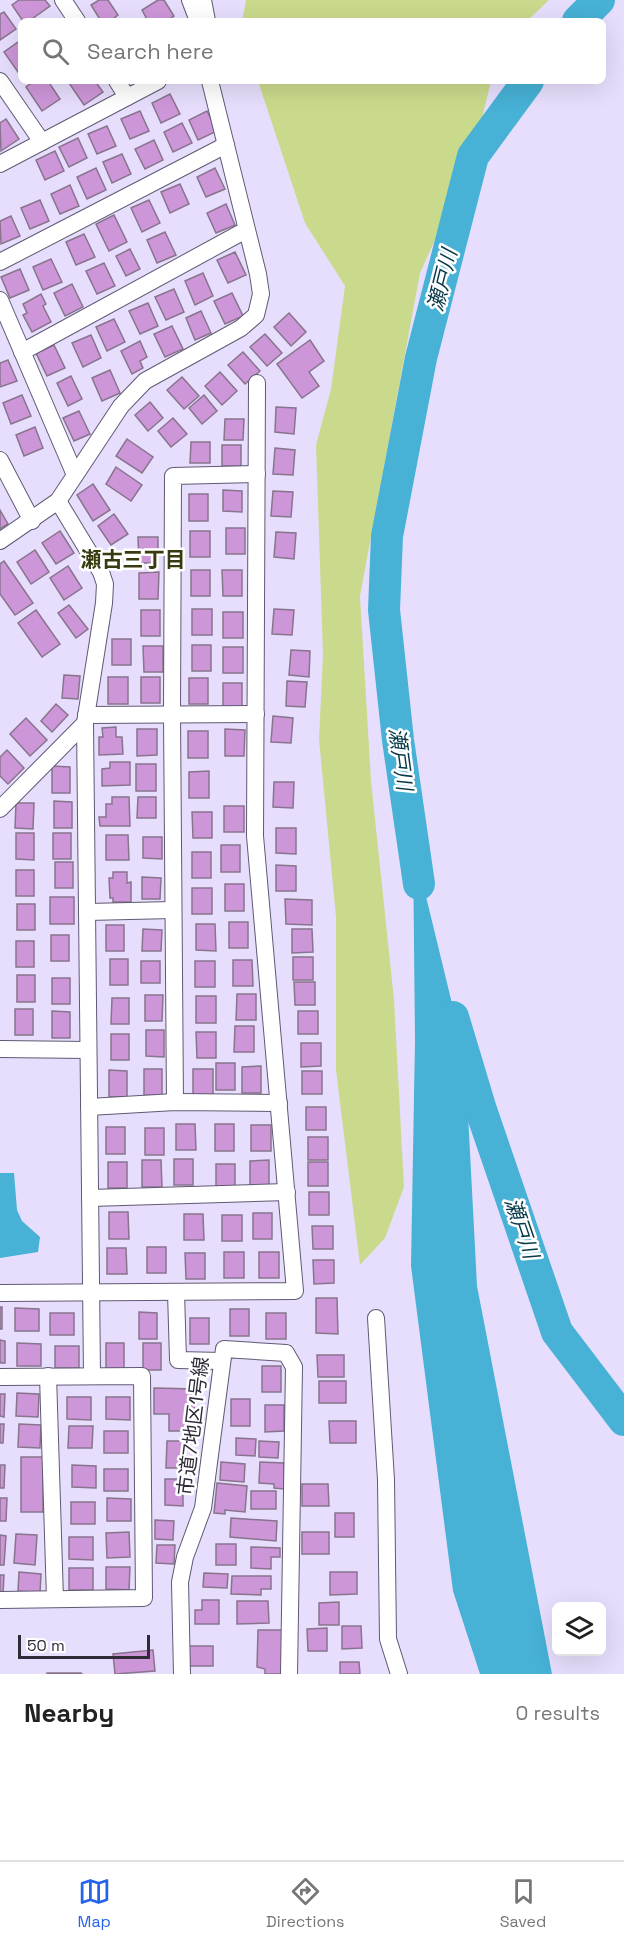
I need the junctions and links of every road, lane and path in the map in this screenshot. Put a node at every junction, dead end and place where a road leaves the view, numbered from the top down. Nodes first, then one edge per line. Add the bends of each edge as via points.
1 (63, 0) edge
2 (190, 0) edge
3 (203, 0) edge
4 (75, 18) edge
5 (197, 18) edge
6 (206, 18) edge
7 (0, 81) edge
8 (119, 84) edge
9 (152, 84) edge
10 (211, 84) edge
11 (127, 97) junction
12 (42, 142) junction
13 (226, 145) junction
14 (0, 164) edge
15 (246, 230) junction
16 (0, 262) edge
17 (0, 300) edge
18 (22, 352) junction
19 (257, 383) dead end
20 (0, 460) edge
21 (257, 474) junction
22 (75, 475) junction
23 (58, 501) junction
24 (32, 520) junction
25 (0, 542) edge
26 (256, 714) junction
27 (172, 715) junction
28 (86, 719) junction
29 (0, 809) edge
30 (173, 910) junction
31 (87, 912) junction
32 (0, 1049) edge
33 (88, 1050) junction
34 (175, 1102) junction
35 (279, 1103) junction
36 (89, 1107) junction
37 (287, 1192) junction
38 (90, 1198) junction
39 (176, 1292) junction
40 (0, 1293) edge
41 (91, 1293) junction
42 (376, 1318) dead end
43 (222, 1361) junction
44 (92, 1375) junction
45 (48, 1376) junction
46 (0, 1377) edge
47 (55, 1599) junction
48 (0, 1600) edge
49 (182, 1674) edge
50 (289, 1674) edge
51 (399, 1674) edge

1 - 4 street
2 - 5 street
3 - 6 street
7 - 12 street
8 - 11 street
9 - 11 street
10 - 13 street
11 - 12 street
12 - 14 street
13 - 15 street
13 - 16 street
15 - 18 street
15 - 22 street via 261,294 256,315 241,328 145,381 121,406
17 - 18 street
18 - 22 street
19 - 21 street
20 - 24 street
21 - 26 street
21 - 27 street via 173,476
22 - 23 street
23 - 24 street
23 - 28 street via 105,584
24 - 25 street
26 - 27 street
26 - 35 street via 255,836
27 - 28 street
27 - 30 street
28 - 29 street
28 - 31 street
30 - 31 street
30 - 34 street
31 - 33 street
32 - 33 street
33 - 36 street
34 - 35 street
34 - 36 street
35 - 37 street
36 - 38 street
37 - 38 street
37 - 39 street via 295,1291
38 - 41 street
39 - 41 street
39 - 43 street via 178,1360
40 - 41 street
41 - 44 street
42 - 51 street via 386,1480 388,1639
43 - 49 street, 市道7地区1号線 via 203,1508 180,1582
43 - 50 street, 市道7地区1号線 via 224,1349 286,1353 294,1367
44 - 45 street
44 - 47 street via 142,1376 144,1598
45 - 46 street
45 - 47 street
47 - 48 street

